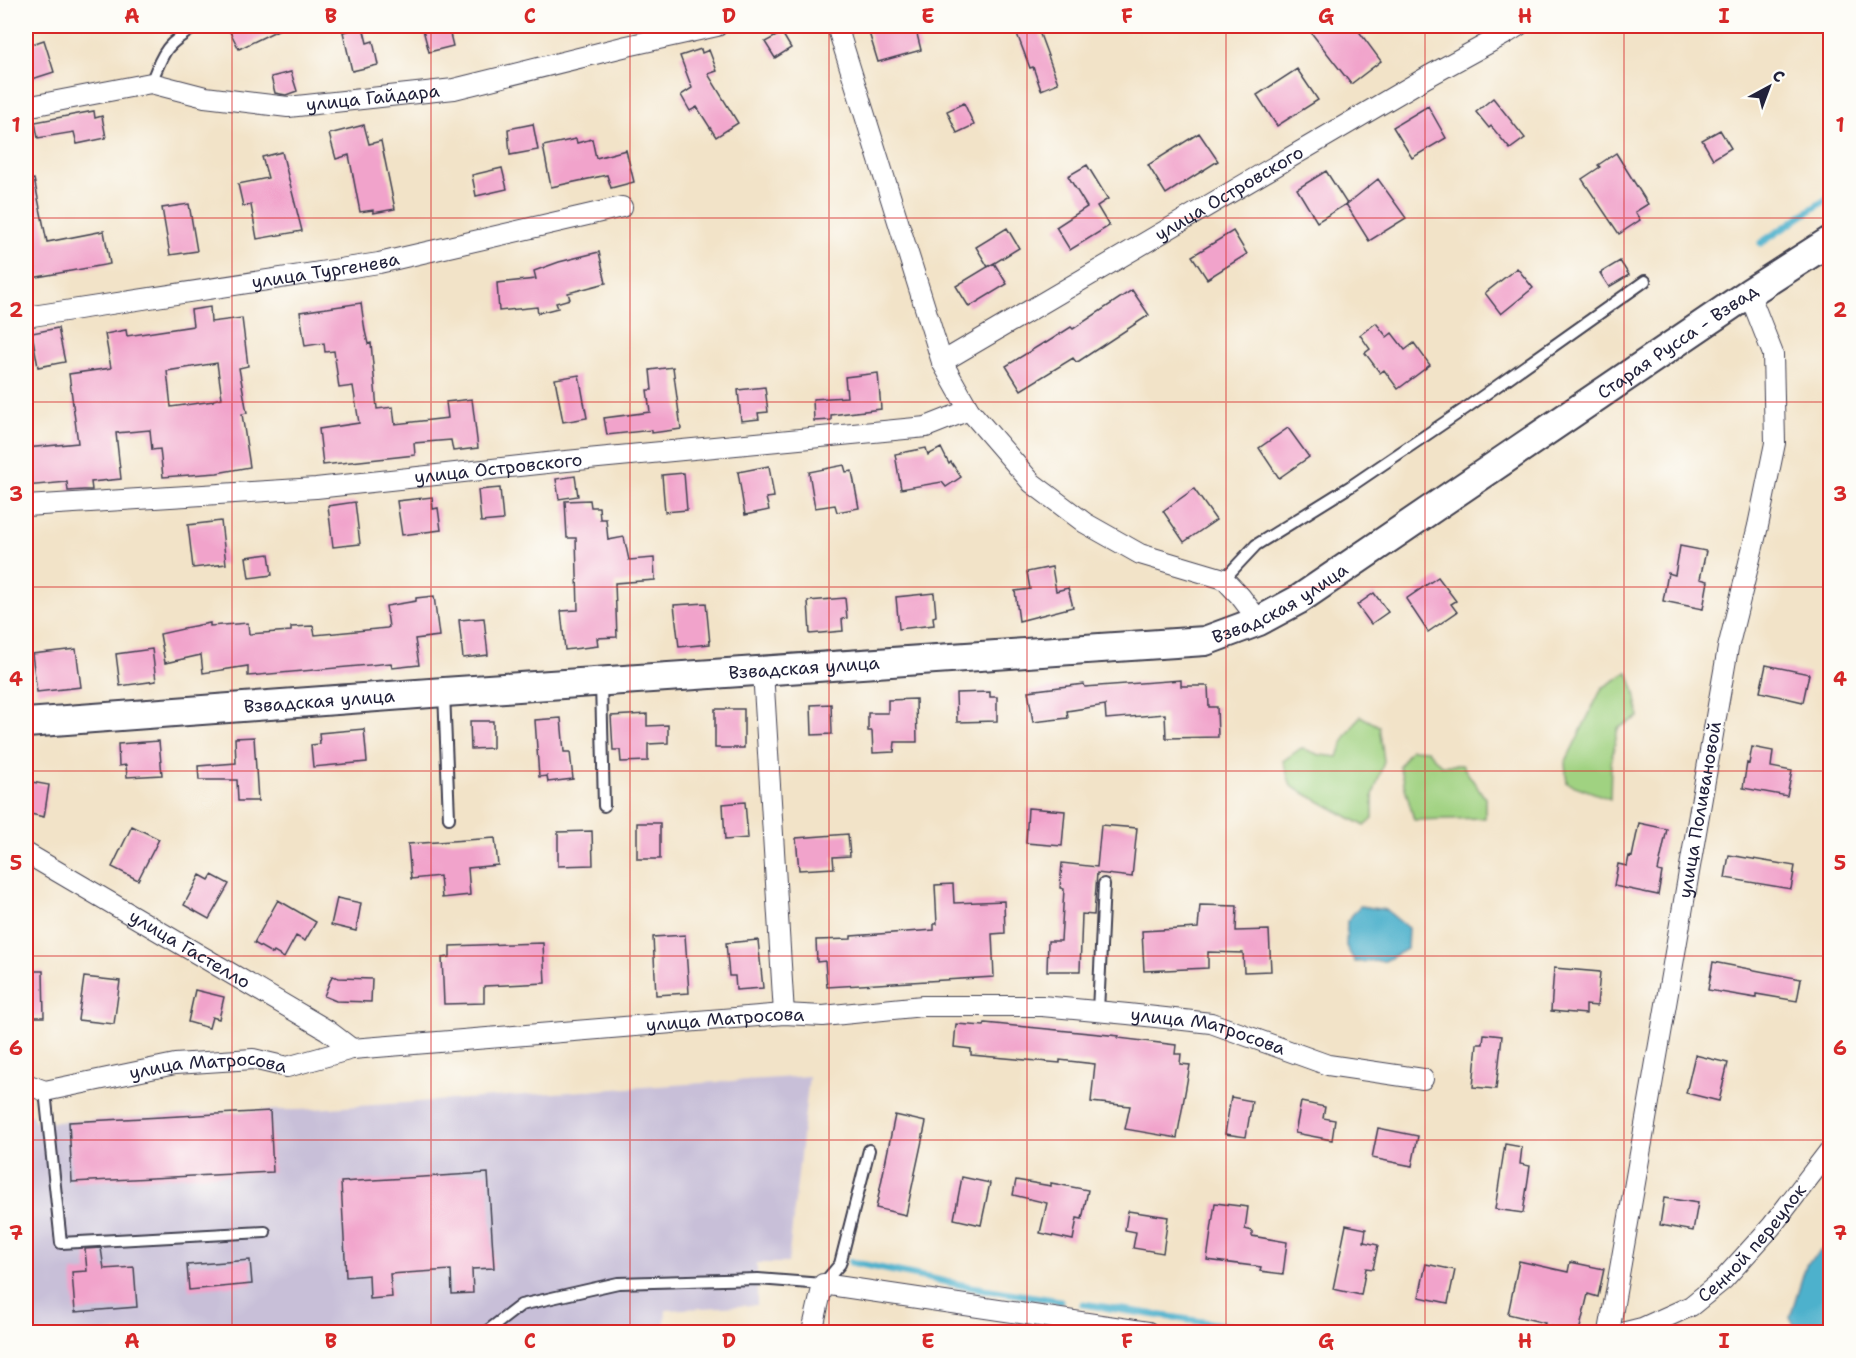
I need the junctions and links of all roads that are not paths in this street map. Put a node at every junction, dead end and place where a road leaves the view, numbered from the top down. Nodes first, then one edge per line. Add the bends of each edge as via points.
1 (197, 26) edge
2 (717, 26) edge
3 (837, 26) edge
4 (1518, 26) edge
5 (151, 83) junction
6 (26, 107) edge
7 (622, 207) dead end
8 (1830, 241) edge
9 (1645, 281) dead end
10 (1749, 293) junction
11 (26, 317) edge
12 (942, 362) junction
13 (969, 410) junction
14 (1527, 444) joint
15 (26, 506) edge
16 (1224, 579) junction
17 (1259, 621) junction
18 (763, 671) junction
19 (601, 682) junction
20 (444, 692) junction
21 (26, 723) edge
22 (604, 806) dead end
23 (449, 818) dead end
24 (26, 853) edge
25 (1104, 884) dead end
26 (1098, 1011) junction
27 (784, 1014) junction
28 (352, 1049) junction
29 (1423, 1079) dead end
30 (26, 1084) edge
31 (45, 1091) junction
32 (869, 1150) dead end
33 (1830, 1150) edge
34 (265, 1232) dead end
35 (823, 1284) junction
36 (486, 1332) edge
37 (812, 1332) edge
38 (1148, 1332) edge
39 (1609, 1332) edge
40 (1626, 1332) edge

1 - 5 lane via 164,51
2 - 5 street, улица Гайдара via 454,88 288,106 205,97
3 - 12 street
4 - 12 street, улица Островского
5 - 6 street, улица Гайдара
7 - 11 street, улица Тургенева via 379,263
8 - 10 street, Старая Русса - Взвад
9 - 16 lane via 1351,486 1256,545
10 - 14 street, Старая Русса - Взвад
10 - 39 street, улица Поливановой via 1773,354 1775,443 1728,648
12 - 13 street
13 - 15 street, улица Островского via 926,428 316,489
13 - 16 street via 1032,483 1085,523 1140,554
14 - 17 street, Взвадская улица via 1298,600
16 - 17 street
17 - 18 street, Взвадская улица via 1205,641
18 - 19 street, Взвадская улица
18 - 27 street
19 - 20 street, Взвадская улица
19 - 22 lane
20 - 21 street, Взвадская улица
20 - 23 lane
24 - 28 street, улица Гастелло via 327,1030
25 - 26 lane
26 - 27 street, улица Матросова via 1042,1006 923,1006 823,1016
26 - 29 street, улица Матросова via 1210,1023 1328,1065
27 - 28 street, улица Матросова
28 - 31 street, улица Матросова via 287,1067 254,1059 175,1064
30 - 31 street
31 - 34 lane via 60,1243
32 - 35 lane via 840,1264
33 - 40 street, Сенной переулок via 1771,1227 1723,1280 1691,1306
35 - 36 lane via 758,1280 618,1283 521,1305
35 - 37 street
35 - 38 street

